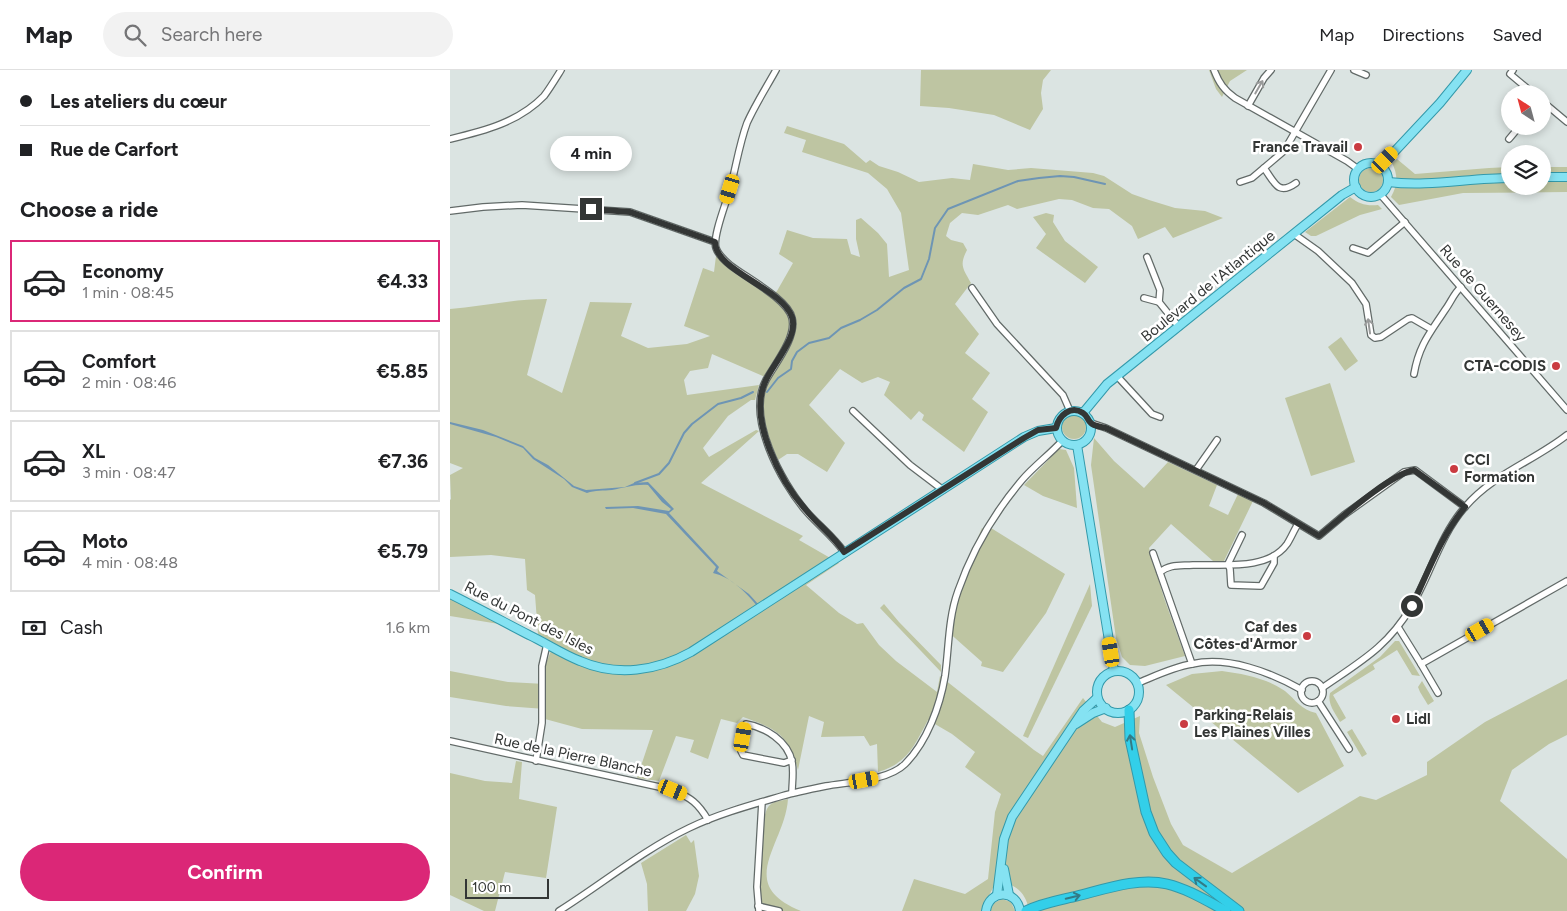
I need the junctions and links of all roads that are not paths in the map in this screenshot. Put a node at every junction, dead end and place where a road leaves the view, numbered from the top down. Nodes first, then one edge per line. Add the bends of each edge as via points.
1 (561, 70) edge
2 (776, 70) edge
3 (1214, 70) edge
4 (1271, 70) edge
5 (1331, 70) edge
6 (1354, 70) edge
7 (1467, 70) edge
8 (1513, 70) edge
9 (1366, 75) dead end
10 (1523, 85) edge
11 (1248, 106) junction
12 (1551, 109) edge
13 (1567, 122) edge
14 (1295, 132) junction
15 (1512, 135) edge
16 (1509, 139) dead end
17 (450, 140) edge
18 (1381, 166) junction
19 (1264, 168) junction
20 (1358, 170) junction
21 (1567, 177) edge
22 (1501, 178) edge
23 (1551, 178) edge
24 (1240, 182) dead end
25 (1296, 182) dead end
26 (1388, 182) junction
27 (1356, 187) junction
28 (1380, 194) junction
29 (450, 211) edge
30 (1405, 222) junction
31 (1294, 234) junction
32 (715, 242) junction
33 (1353, 248) dead end
34 (1147, 257) dead end
35 (1462, 287) junction
36 (972, 288) dead end
37 (1144, 298) dead end
38 (1159, 302) junction
39 (1179, 327) junction
40 (1431, 329) junction
41 (1414, 374) dead end
42 (1117, 376) junction
43 (1567, 410) edge
44 (853, 411) dead end
45 (1070, 411) junction
46 (1083, 413) junction
47 (1160, 417) dead end
48 (1091, 423) junction
49 (1056, 428) junction
50 (1567, 435) edge
51 (1217, 440) dead end
52 (1062, 441) junction
53 (1077, 445) junction
54 (1196, 470) junction
55 (943, 490) junction
56 (1465, 507) junction
57 (1298, 524) junction
58 (1242, 536) dead end
59 (844, 552) junction
60 (1153, 553) dead end
61 (1274, 556) junction
62 (1228, 564) junction
63 (1160, 572) junction
64 (1567, 581) edge
65 (450, 594) edge
66 (1398, 628) junction
67 (547, 644) junction
68 (1192, 664) junction
69 (1421, 664) junction
70 (1114, 671) junction
71 (1138, 683) junction
72 (1322, 688) junction
73 (1302, 690) junction
74 (1438, 692) dead end
75 (1097, 698) junction
76 (1318, 701) junction
77 (1106, 708) junction
78 (1129, 710) junction
79 (1074, 724) junction
80 (450, 741) edge
81 (1349, 749) dead end
82 (792, 760) junction
83 (536, 761) junction
84 (792, 794) junction
85 (762, 802) junction
86 (708, 820) junction
87 (1002, 860) junction
88 (997, 895) junction
89 (1010, 895) junction
90 (758, 909) edge
91 (559, 911) edge
92 (780, 911) edge
93 (986, 911) edge
94 (1020, 911) edge
95 (1026, 911) edge
96 (1226, 911) edge
97 (1239, 911) edge

1 - 17 street via 533,106 504,123
2 - 32 street via 750,117 740,143
3 - 11 street via 1225,91
11 -> 4 street
5 - 14 street
6 - 9 street
7 - 18 main road
8 - 10 street via 1510,74
11 - 14 street
12 - 13 street
14 - 19 street via 1284,151
14 - 20 street
15 - 16 street
18 - 20 main road via 1371,163
18 - 26 main road
19 - 24 street via 1252,178
19 - 25 street via 1282,189 1288,189
20 - 27 main road via 1354,178
21 - 23 main road
22 - 26 main road via 1432,184
26 - 28 main road
27 - 28 main road via 1364,195
27 - 31 main road, Boulevard de l'Atlantique
28 - 30 street, Rue de Guernesey
29 - 32 street via 522,205 630,212
30 - 33 street via 1368,253
30 - 35 street, Rue de Guernesey
31 - 39 main road, Boulevard de l'Atlantique
40 -> 31 street via 1408,319 1381,337 1371,336 1367,308 1358,291 1337,267
32 - 59 street via 721,256 773,295 792,317 789,338 761,393 761,422 784,482
34 - 38 street via 1160,290
35 - 40 street
35 - 43 street, Rue de Guernesey
36 - 45 street via 997,324 1063,395
37 - 38 street
38 - 39 street
39 - 42 main road, Boulevard de l'Atlantique
40 - 41 street via 1417,358
42 - 46 main road, Boulevard de l'Atlantique
42 - 47 street via 1152,414
44 - 55 street via 910,465
45 - 46 main road
45 - 49 main road via 1060,417
46 - 48 main road
48 - 53 main road via 1090,435
48 - 54 street
49 - 52 main road
49 - 55 main road via 1038,430
50 - 56 street via 1492,482
51 - 54 street
52 - 53 main road
52 - 84 street via 1022,480 975,550 953,606 939,701 914,753 904,766 878,777
53 - 70 main road
54 - 57 street via 1264,503
55 - 59 main road
56 - 57 street via 1414,470 1404,472 1368,497 1319,536
56 - 66 street via 1445,534 1412,606
57 - 61 street via 1287,544
58 - 62 street
59 - 67 main road, Rue du Pont des Isles via 677,659 658,666 618,670 581,662
60 - 63 street
61 - 62 street via 1253,564
61 - 62 street via 1274,563 1262,586 1231,585
62 - 63 street via 1170,566
63 - 68 street
64 - 69 street
65 - 67 main road, Rue du Pont des Isles
66 - 69 street
66 - 72 street via 1363,661
67 - 83 street via 542,666 542,723
68 - 71 street
68 - 73 street via 1218,662 1237,665
69 - 74 street
70 - 71 main road via 1126,672
70 - 75 main road via 1100,682
71 - 78 main road via 1137,701
72 - 73 street via 1313,682
72 - 76 street
73 - 76 street via 1302,697 1308,702
75 - 77 main road
75 - 79 main road
76 - 81 street
77 - 78 main road via 1116,713
77 - 79 main road
97 -> 78 highway via 1184,870 1159,842 1146,812 1130,739
79 - 87 main road via 1012,817 1007,827
80 - 83 street, Rue de la Pierre Blanche
82 - 82 street via 775,737 755,725 746,724 743,755 784,763
82 - 84 street
83 - 86 street, Rue de la Pierre Blanche via 673,790 696,802
84 - 85 street
85 - 86 street
85 - 90 street
86 - 91 street via 666,841
87 - 88 main road
87 - 89 main road
88 - 89 main road
88 - 93 main road via 988,902
89 - 94 main road via 1018,903
90 - 92 street
95 -> 96 highway via 1090,893 1154,882 1178,887

